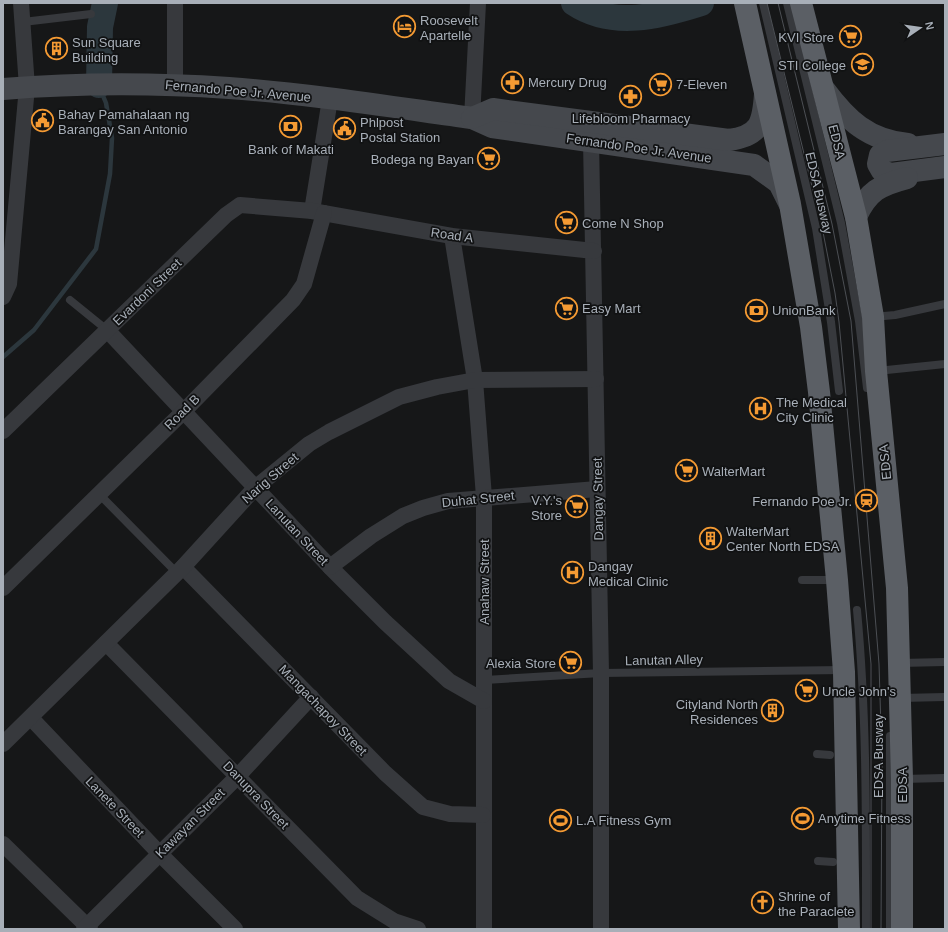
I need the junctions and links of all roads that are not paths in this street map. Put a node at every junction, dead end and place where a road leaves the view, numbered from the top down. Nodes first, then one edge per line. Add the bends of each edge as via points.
1 (21, 3) edge
2 (175, 3) edge
3 (478, 3) edge
4 (745, 3) edge
5 (763, 3) edge
6 (787, 3) edge
7 (91, 14) dead end
8 (799, 15) edge
9 (23, 22) junction
10 (760, 30) junction
11 (175, 86) junction
12 (27, 87) junction
13 (3, 89) edge
14 (824, 89) junction
15 (765, 93) junction
16 (330, 99) junction
17 (472, 118) junction
18 (591, 141) junction
19 (945, 144) edge
20 (945, 167) edge
21 (790, 204) junction
22 (318, 212) junction
23 (856, 217) junction
24 (452, 236) junction
25 (594, 251) junction
26 (3, 297) edge
27 (70, 300) dead end
28 (945, 304) edge
29 (873, 317) junction
30 (107, 330) junction
31 (945, 364) edge
32 (596, 379) junction
33 (475, 380) junction
34 (871, 380) junction
35 (839, 391) dead end
36 (183, 412) junction
37 (3, 430) edge
38 (255, 488) junction
39 (597, 489) junction
40 (99, 494) junction
41 (484, 497) junction
42 (330, 567) junction
43 (180, 570) junction
44 (802, 580) dead end
45 (837, 580) junction
46 (3, 588) edge
47 (857, 610) dead end
48 (106, 643) junction
49 (945, 662) edge
50 (900, 663) junction
51 (844, 670) junction
52 (601, 673) junction
53 (485, 680) junction
54 (311, 697) junction
55 (945, 697) edge
56 (901, 698) junction
57 (484, 701) junction
58 (31, 718) junction
59 (890, 731) dead end
60 (3, 744) edge
61 (817, 754) dead end
62 (830, 755) dead end
63 (238, 776) junction
64 (945, 778) edge
65 (902, 779) junction
66 (483, 815) junction
67 (3, 844) edge
68 (160, 854) junction
69 (818, 861) dead end
70 (833, 862) dead end
71 (87, 928) edge
72 (235, 929) edge
73 (418, 929) edge
74 (484, 929) edge
75 (601, 929) edge
76 (849, 929) edge
77 (866, 929) edge
78 (890, 929) edge
79 (902, 929) edge

1 - 9 street
2 - 11 street
3 - 17 street
4 - 10 highway
5 - 10 lane, EDSA Busway
6 - 8 lane, EDSA Busway
7 - 9 lane
8 - 14 highway, EDSA
8 - 34 lane, EDSA Busway
9 - 12 street
10 - 15 highway
10 - 35 lane, EDSA Busway via 816,228
11 - 12 main road, Fernando Poe Jr. Avenue
11 - 16 main road, Fernando Poe Jr. Avenue via 229,88
12 - 13 main road, Fernando Poe Jr. Avenue
12 - 26 street via 9,284
14 - 19 main road via 855,124 876,136 900,143
14 - 23 highway, EDSA
15 - 17 main road, Fernando Poe Jr. Avenue via 763,118 758,127 747,136 729,140 493,109
15 - 21 highway
16 - 17 main road, Fernando Poe Jr. Avenue
16 - 22 street, Road B
17 - 18 main road, Fernando Poe Jr. Avenue via 492,127
18 - 21 main road, Fernando Poe Jr. Avenue via 754,165 779,184
18 - 25 street, Dangay Street
19 - 20 main road via 885,152 878,158 880,170 887,174
20 - 23 main road via 877,188 865,199
21 - 45 highway via 811,327
22 - 24 street, Road A
22 - 30 street, Evardoni Street via 240,205 226,215
22 - 36 street, Road B via 304,284 293,300
23 - 29 highway, EDSA
24 - 25 street, Road A
24 - 33 street, Anahaw Street
25 - 32 street, Dangay Street
27 - 30 lane
28 - 29 lane
29 - 34 highway, EDSA
30 - 36 street, Lanutan Street
30 - 37 street, Evardoni Street
31 - 34 lane
32 - 33 street, Narig Street
32 - 39 street, Dangay Street
33 - 38 street, Narig Street via 399,397 309,444
33 - 41 street, Anahaw Street
34 - 50 highway, EDSA via 897,588
36 - 38 street, Lanutan Street
36 - 40 street, Road B
38 - 42 street, Lanutan Street
38 - 43 street, Narig Street
39 - 41 street, Duhat Street
39 - 52 street, Dangay Street
40 - 43 lane, Mangachapoy Street
40 - 46 street, Road B
41 - 42 street, Duhat Street via 448,501 403,516
41 - 53 street, Anahaw Street
42 - 57 street, Lanutan Street via 449,681
43 - 48 street, Narig Street
43 - 54 street, Mangachapoy Street
44 - 45 lane
45 - 51 highway
47 - 77 lane, EDSA Busway via 866,760
48 - 58 street, Narig Street
48 - 63 street, Danupra Street
49 - 50 lane
50 - 56 highway, EDSA
51 - 52 lane, Lanutan Alley via 744,675
51 - 76 highway
52 - 53 lane, Lanutan Alley
52 - 75 street, Dangay Street
53 - 57 street, Anahaw Street
54 - 63 street, Kawayan Street
54 - 66 street, Mangachapoy Street via 385,773 424,807 450,814
55 - 56 lane
56 - 65 highway, EDSA
57 - 66 street, Anahaw Street
58 - 60 street, Narig Street
58 - 68 street, Lanete Street
59 - 78 lane, EDSA Busway
61 - 62 lane
63 - 68 street, Kawayan Street
63 - 73 street, Danupra Street via 357,898 394,922
64 - 65 lane
65 - 79 highway, EDSA
66 - 74 street, Anahaw Street
67 - 71 street
68 - 71 street, Kawayan Street
68 - 72 street, Lanete Street
69 - 70 lane

